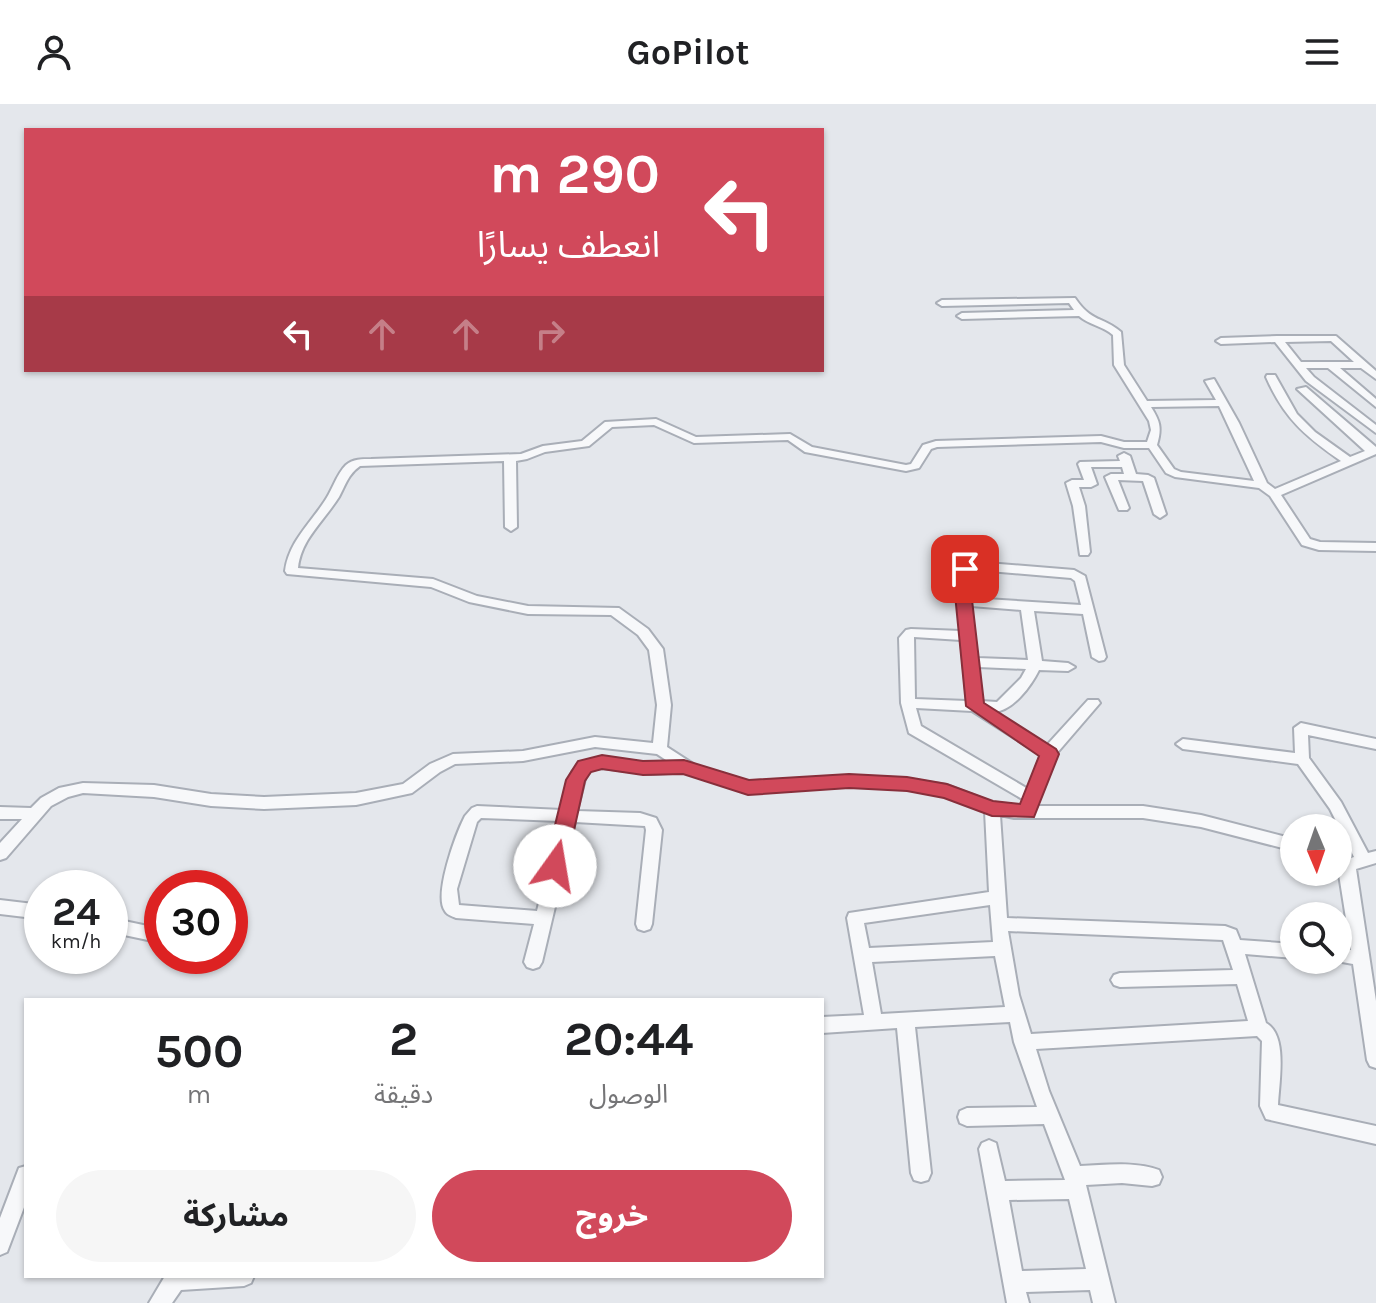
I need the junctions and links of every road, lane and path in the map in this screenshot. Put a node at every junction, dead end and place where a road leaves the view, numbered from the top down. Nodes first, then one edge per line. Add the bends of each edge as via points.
1 (1007, 302) junction
2 (942, 303) dead end
3 (1079, 313) junction
4 (1013, 314) junction
5 (962, 316) dead end
6 (1277, 339) junction
7 (1221, 341) dead end
8 (1297, 365) junction
9 (1362, 365) junction
10 (1332, 366) junction
11 (1376, 376) edge
12 (1271, 377) dead end
13 (1210, 381) dead end
14 (1302, 389) dead end
15 (1223, 403) junction
16 (1145, 404) junction
17 (1376, 404) edge
18 (1376, 430) edge
19 (1120, 444) junction
20 (1152, 445) junction
21 (1374, 450) edge
22 (510, 458) junction
23 (1349, 461) junction
24 (1126, 464) junction
25 (1179, 475) junction
26 (1131, 477) junction
27 (1148, 478) junction
28 (1262, 485) junction
29 (1274, 494) junction
30 (1123, 508) dead end
31 (1160, 514) dead end
32 (511, 527) dead end
33 (1376, 547) edge
34 (1084, 552) dead end
35 (964, 602) junction
36 (1027, 606) junction
37 (1089, 610) junction
38 (969, 636) junction
39 (1099, 657) dead end
40 (971, 662) junction
41 (1037, 665) junction
42 (1068, 667) dead end
43 (908, 703) junction
44 (1093, 703) dead end
45 (975, 706) junction
46 (1375, 741) edge
47 (1183, 744) dead end
48 (660, 749) junction
49 (1050, 754) junction
50 (1302, 759) junction
51 (684, 767) junction
52 (1030, 805) junction
53 (992, 808) junction
54 (0, 813) edge
55 (32, 814) junction
56 (567, 815) junction
57 (1280, 841) edge
58 (0, 854) edge
59 (1356, 861) edge
60 (998, 897) junction
61 (0, 907) edge
62 (24, 910) edge
63 (544, 918) junction
64 (644, 924) dead end
65 (999, 924) junction
66 (1234, 946) junction
67 (1003, 949) junction
68 (1280, 950) edge
69 (862, 955) junction
70 (1352, 957) edge
71 (1360, 958) junction
72 (533, 962) dead end
73 (1243, 977) junction
74 (1120, 980) dead end
75 (1015, 1014) junction
76 (905, 1021) junction
77 (874, 1022) junction
78 (824, 1025) edge
79 (1259, 1028) junction
80 (1023, 1042) junction
81 (1376, 1060) edge
82 (1051, 1115) junction
83 (967, 1117) dead end
84 (1376, 1135) edge
85 (989, 1149) dead end
86 (921, 1173) dead end
87 (1152, 1177) dead end
88 (24, 1180) edge
89 (1075, 1182) junction
90 (997, 1191) junction
91 (0, 1245) edge
92 (210, 1278) edge
93 (1098, 1279) junction
94 (1016, 1293) edge
95 (160, 1303) edge
96 (1104, 1303) edge

1 - 2 street
1 - 3 street via 1072,300
1 - 4 street
3 - 4 street
3 - 16 street via 1117,331 1119,365
4 - 5 street
6 - 7 street
6 - 8 street
6 - 9 street via 1333,338
8 - 10 street
8 - 18 street
9 - 10 street
9 - 11 street
10 - 17 street
12 - 23 street via 1284,408
13 - 15 street
14 - 21 street
15 - 16 street
15 - 28 street
16 - 20 street via 1155,426
19 - 20 street
19 - 22 street via 1101,439 936,444 927,447 915,466 906,468 809,450 790,437 694,440 663,423 629,422 607,425 579,446
19 - 24 street
20 - 25 street via 1170,471
21 - 23 street
22 - 32 street
22 - 48 street via 355,465 313,520 291,571 433,583 474,599 528,610 614,611 656,649 664,705
23 - 29 street
24 - 26 street
24 - 34 street via 1084,464 1091,484 1072,483
25 - 27 street
25 - 28 street
26 - 27 street
26 - 30 street via 1111,477
27 - 31 street
28 - 29 street
29 - 33 street via 1301,537 1312,545
35 - 36 street
35 - 37 street via 965,569 1062,571 1081,579
35 - 38 street
36 - 37 street
36 - 41 street
37 - 39 street
38 - 40 street
38 - 43 street via 911,633 906,638
40 - 41 street
40 - 45 street
41 - 42 street
41 - 45 street via 1029,681 1000,707
43 - 45 street
43 - 52 street via 914,729
44 - 49 street
45 - 49 street
46 - 50 street via 1303,727
47 - 50 street
48 - 51 street
48 - 55 street via 595,742 523,756 453,759 407,789 342,800 264,803 83,788 64,792
49 - 52 street
50 - 59 street via 1336,806
51 - 53 street via 748,788 849,781 907,784 947,791
51 - 56 street via 602,762 584,766
52 - 53 street
52 - 57 street via 1143,812
53 - 60 street
54 - 55 street
55 - 58 street
56 - 63 street
56 - 63 street via 477,812 449,889 456,911
56 - 64 street via 640,819 654,826
59 - 71 street
60 - 65 street
60 - 69 street via 855,918
61 - 62 street
63 - 72 street
65 - 66 street via 1225,933
65 - 67 street
66 - 68 street
66 - 73 street
67 - 69 street
67 - 75 street
69 - 77 street
70 - 71 street
71 - 81 street
73 - 74 street
73 - 79 street
75 - 76 street
75 - 80 street
76 - 77 street
76 - 86 street
77 - 78 street
79 - 80 street
79 - 84 street via 1271,1041 1273,1113
80 - 82 street
82 - 83 street
82 - 89 street
85 - 90 street
87 - 89 street via 1122,1174
88 - 91 street
89 - 90 street
89 - 93 street
90 - 94 street
92 - 95 street via 175,1280
93 - 94 street
93 - 96 street

